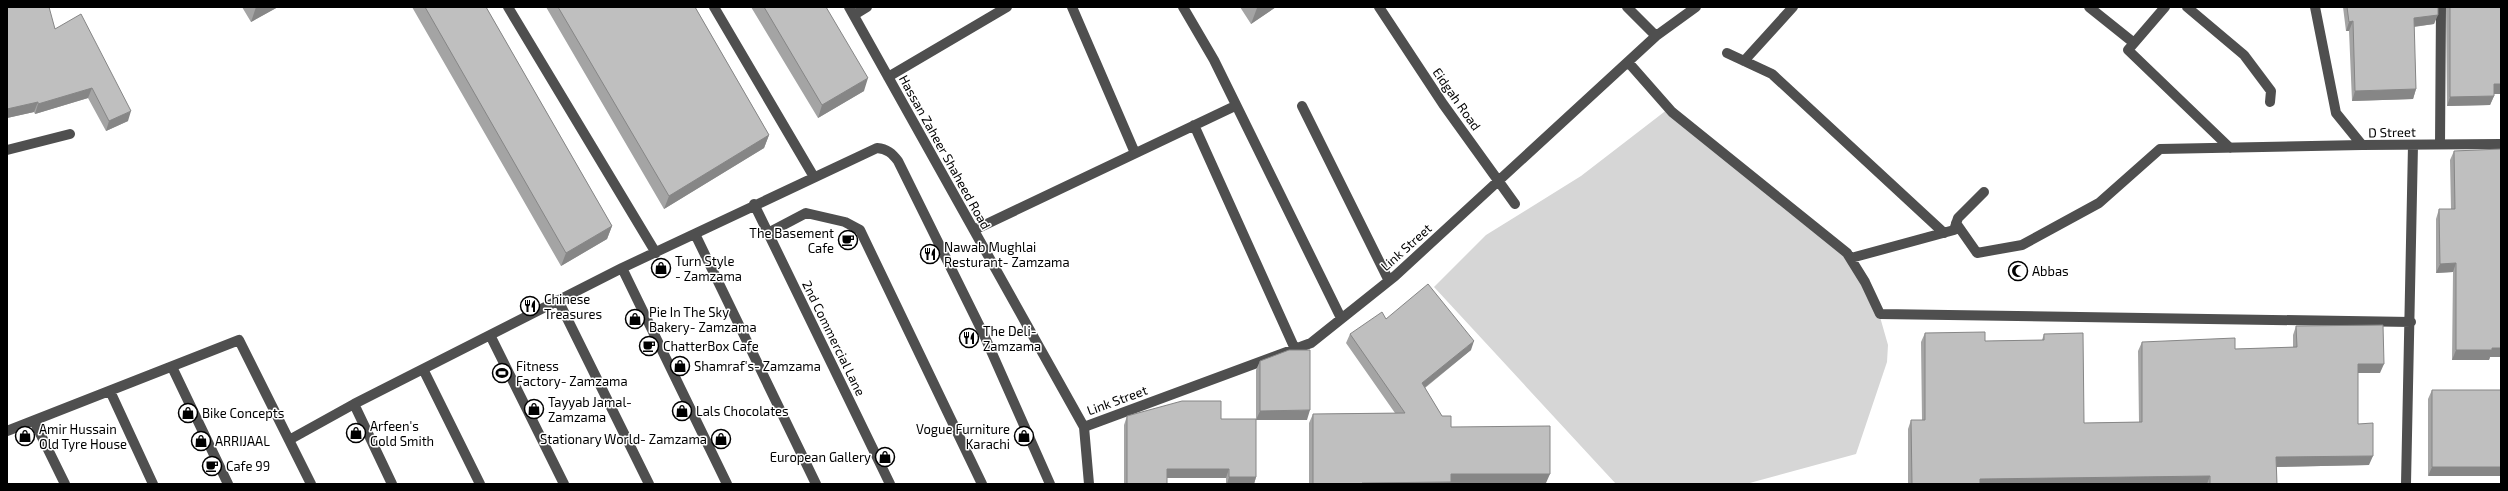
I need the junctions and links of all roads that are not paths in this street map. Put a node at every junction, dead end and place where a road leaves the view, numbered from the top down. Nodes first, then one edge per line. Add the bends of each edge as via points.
1 (508, 7) edge
2 (714, 7) edge
3 (867, 7) edge
4 (1007, 7) edge
5 (1072, 7) edge
6 (1184, 7) edge
7 (1379, 7) edge
8 (1627, 7) edge
9 (1696, 7) edge
10 (1794, 7) edge
11 (2089, 7) edge
12 (2166, 7) edge
13 (2187, 7) edge
14 (2315, 7) edge
15 (2442, 7) edge
16 (852, 11) edge
17 (1656, 36) junction
18 (2134, 43) junction
19 (1727, 53) dead end
20 (1744, 61) junction
21 (1628, 62) junction
22 (888, 77) junction
23 (2270, 102) dead end
24 (1235, 106) junction
25 (1302, 106) dead end
26 (1194, 125) junction
27 (70, 134) dead end
28 (2440, 144) junction
29 (2501, 144) edge
30 (2362, 145) junction
31 (2414, 145) junction
32 (2230, 148) junction
33 (7, 150) edge
34 (1136, 153) junction
35 (814, 177) junction
36 (1498, 181) junction
37 (1984, 192) dead end
38 (754, 204) junction
39 (1515, 204) dead end
40 (1956, 223) junction
41 (974, 230) junction
42 (768, 233) junction
43 (1944, 233) junction
44 (695, 234) junction
45 (656, 253) junction
46 (1851, 258) junction
47 (622, 268) junction
48 (1388, 281) junction
49 (558, 300) junction
50 (1342, 318) junction
51 (2411, 322) junction
52 (490, 335) junction
53 (1295, 349) junction
54 (172, 367) junction
55 (423, 369) junction
56 (110, 391) junction
57 (354, 404) junction
58 (34, 421) junction
59 (1084, 427) junction
60 (7, 431) edge
61 (289, 440) junction
62 (65, 484) edge
63 (153, 484) edge
64 (228, 484) edge
65 (311, 484) edge
66 (392, 484) edge
67 (480, 484) edge
68 (564, 484) edge
69 (649, 484) edge
70 (727, 484) edge
71 (816, 484) edge
72 (890, 484) edge
73 (982, 484) edge
74 (1050, 484) edge
75 (1089, 484) edge
76 (2406, 484) edge

1 - 45 street
2 - 35 street
3 - 16 street
4 - 22 street
5 - 34 street
6 - 24 street via 1214,60
7 - 36 street, Eidgah Road
8 - 17 street
9 - 17 street, Link Street
10 - 20 street
11 - 18 street
12 - 18 street
13 - 23 street via 2244,55 2272,91
14 - 30 street, D Street via 2336,113
15 - 28 street
16 - 22 street, Hassan Zaheer Shaheed Road
17 - 21 street, Link Street
18 - 32 street via 2128,50
19 - 20 street
20 - 43 street via 1772,74
21 - 36 street, Link Street
21 - 46 street via 1672,112
22 - 41 street, Hassan Zaheer Shaheed Road
24 - 26 street
24 - 50 street
25 - 48 street
26 - 34 street
26 - 53 street
27 - 33 street
28 - 29 street, D Street
28 - 31 street, D Street
30 - 31 street, D Street
30 - 32 street
31 - 51 street
32 - 40 street via 2160,150 2099,203 2022,245 1977,253
34 - 41 street
35 - 38 street
35 - 74 street via 877,148 892,153 984,336
36 - 39 street, Eidgah Road
36 - 48 street, Link Street
37 - 40 street
38 - 42 street, 2nd Commercial Lane
38 - 44 street
40 - 43 street via 1954,230
41 - 59 street, Hassan Zaheer Shaheed Road
42 - 72 street, 2nd Commercial Lane
42 - 73 street via 806,213 845,222 860,230
43 - 46 street
44 - 45 street
44 - 71 street
45 - 47 street
46 - 51 street via 1880,314
47 - 49 street
47 - 70 street
48 - 50 street, Link Street
49 - 52 street
49 - 69 street
50 - 53 street, Link Street via 1311,343
51 - 76 street
52 - 55 street
52 - 68 street
53 - 59 street, Link Street
54 - 56 street
54 - 61 street via 239,340
54 - 64 street
55 - 57 street
55 - 67 street
56 - 58 street
56 - 63 street
57 - 61 street
57 - 66 street
58 - 60 street
58 - 62 street
59 - 75 street, Hassan Zaheer Shaheed Road
61 - 65 street

